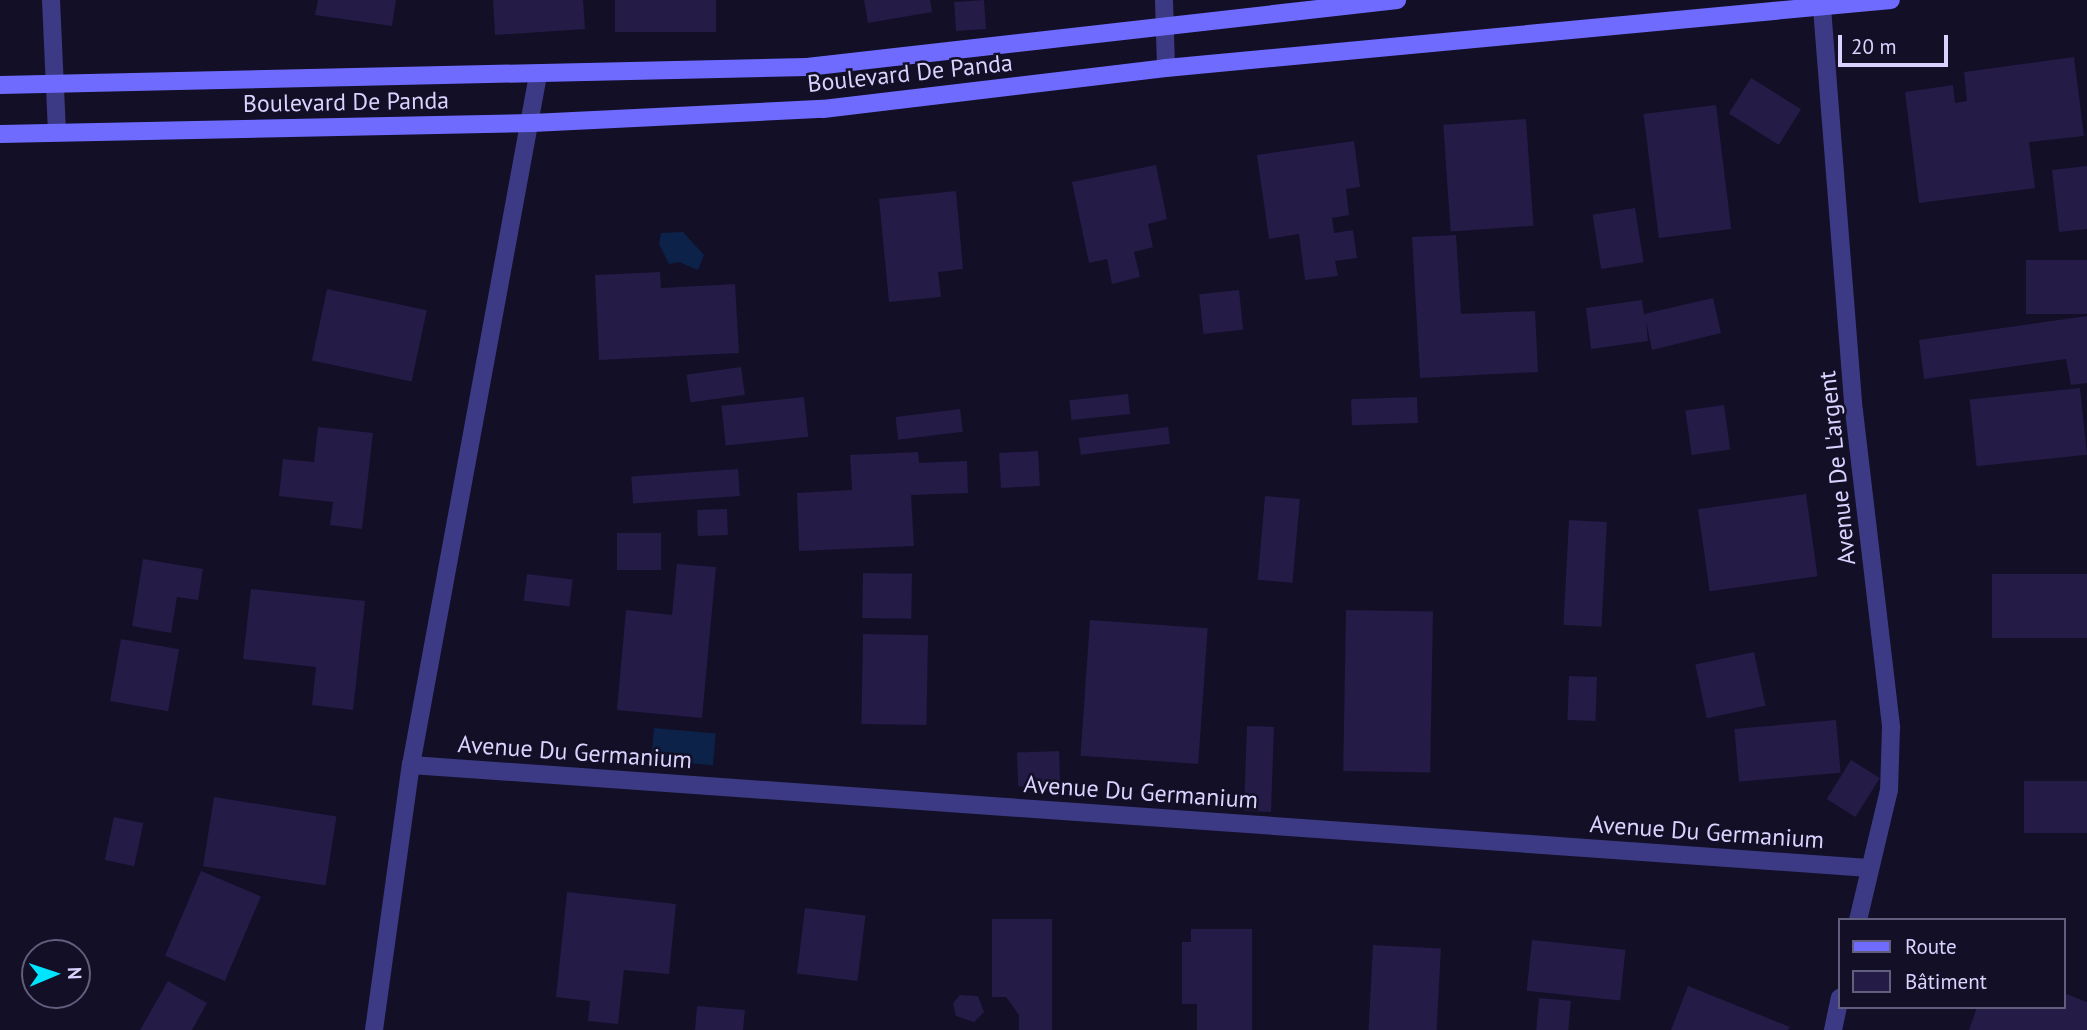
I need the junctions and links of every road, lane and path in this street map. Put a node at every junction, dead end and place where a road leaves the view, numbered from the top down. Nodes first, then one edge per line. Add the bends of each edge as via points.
1 (51, 0) edge
2 (1164, 0) edge
3 (1397, 0) edge
4 (1891, 0) edge
5 (1822, 4) edge
6 (1166, 24) junction
7 (1166, 68) junction
8 (538, 75) junction
9 (53, 81) junction
10 (0, 85) edge
11 (532, 123) junction
12 (57, 131) junction
13 (0, 134) edge
14 (411, 765) junction
15 (1868, 868) junction
16 (1858, 918) edge
17 (1839, 1003) edge
18 (374, 1030) edge
19 (1833, 1030) edge

1 - 9 street
2 - 6 street
3 - 6 street, Boulevard De Panda
4 - 5 street, Boulevard De Panda
5 - 7 street, Boulevard De Panda
5 - 15 street, Avenue De L'argent via 1854,411 1891,728 1889,790
6 - 7 street
6 - 8 street, Boulevard De Panda via 807,67
7 - 11 street, Boulevard De Panda via 823,109
8 - 9 street, Boulevard De Panda via 257,82
8 - 11 street
9 - 10 street, Boulevard De Panda
9 - 12 street
11 - 12 street, Boulevard De Panda
11 - 14 street
12 - 13 street, Boulevard De Panda
14 - 15 street, Avenue Du Germanium
14 - 18 street
15 - 16 street, Avenue De L'argent
17 - 19 street

